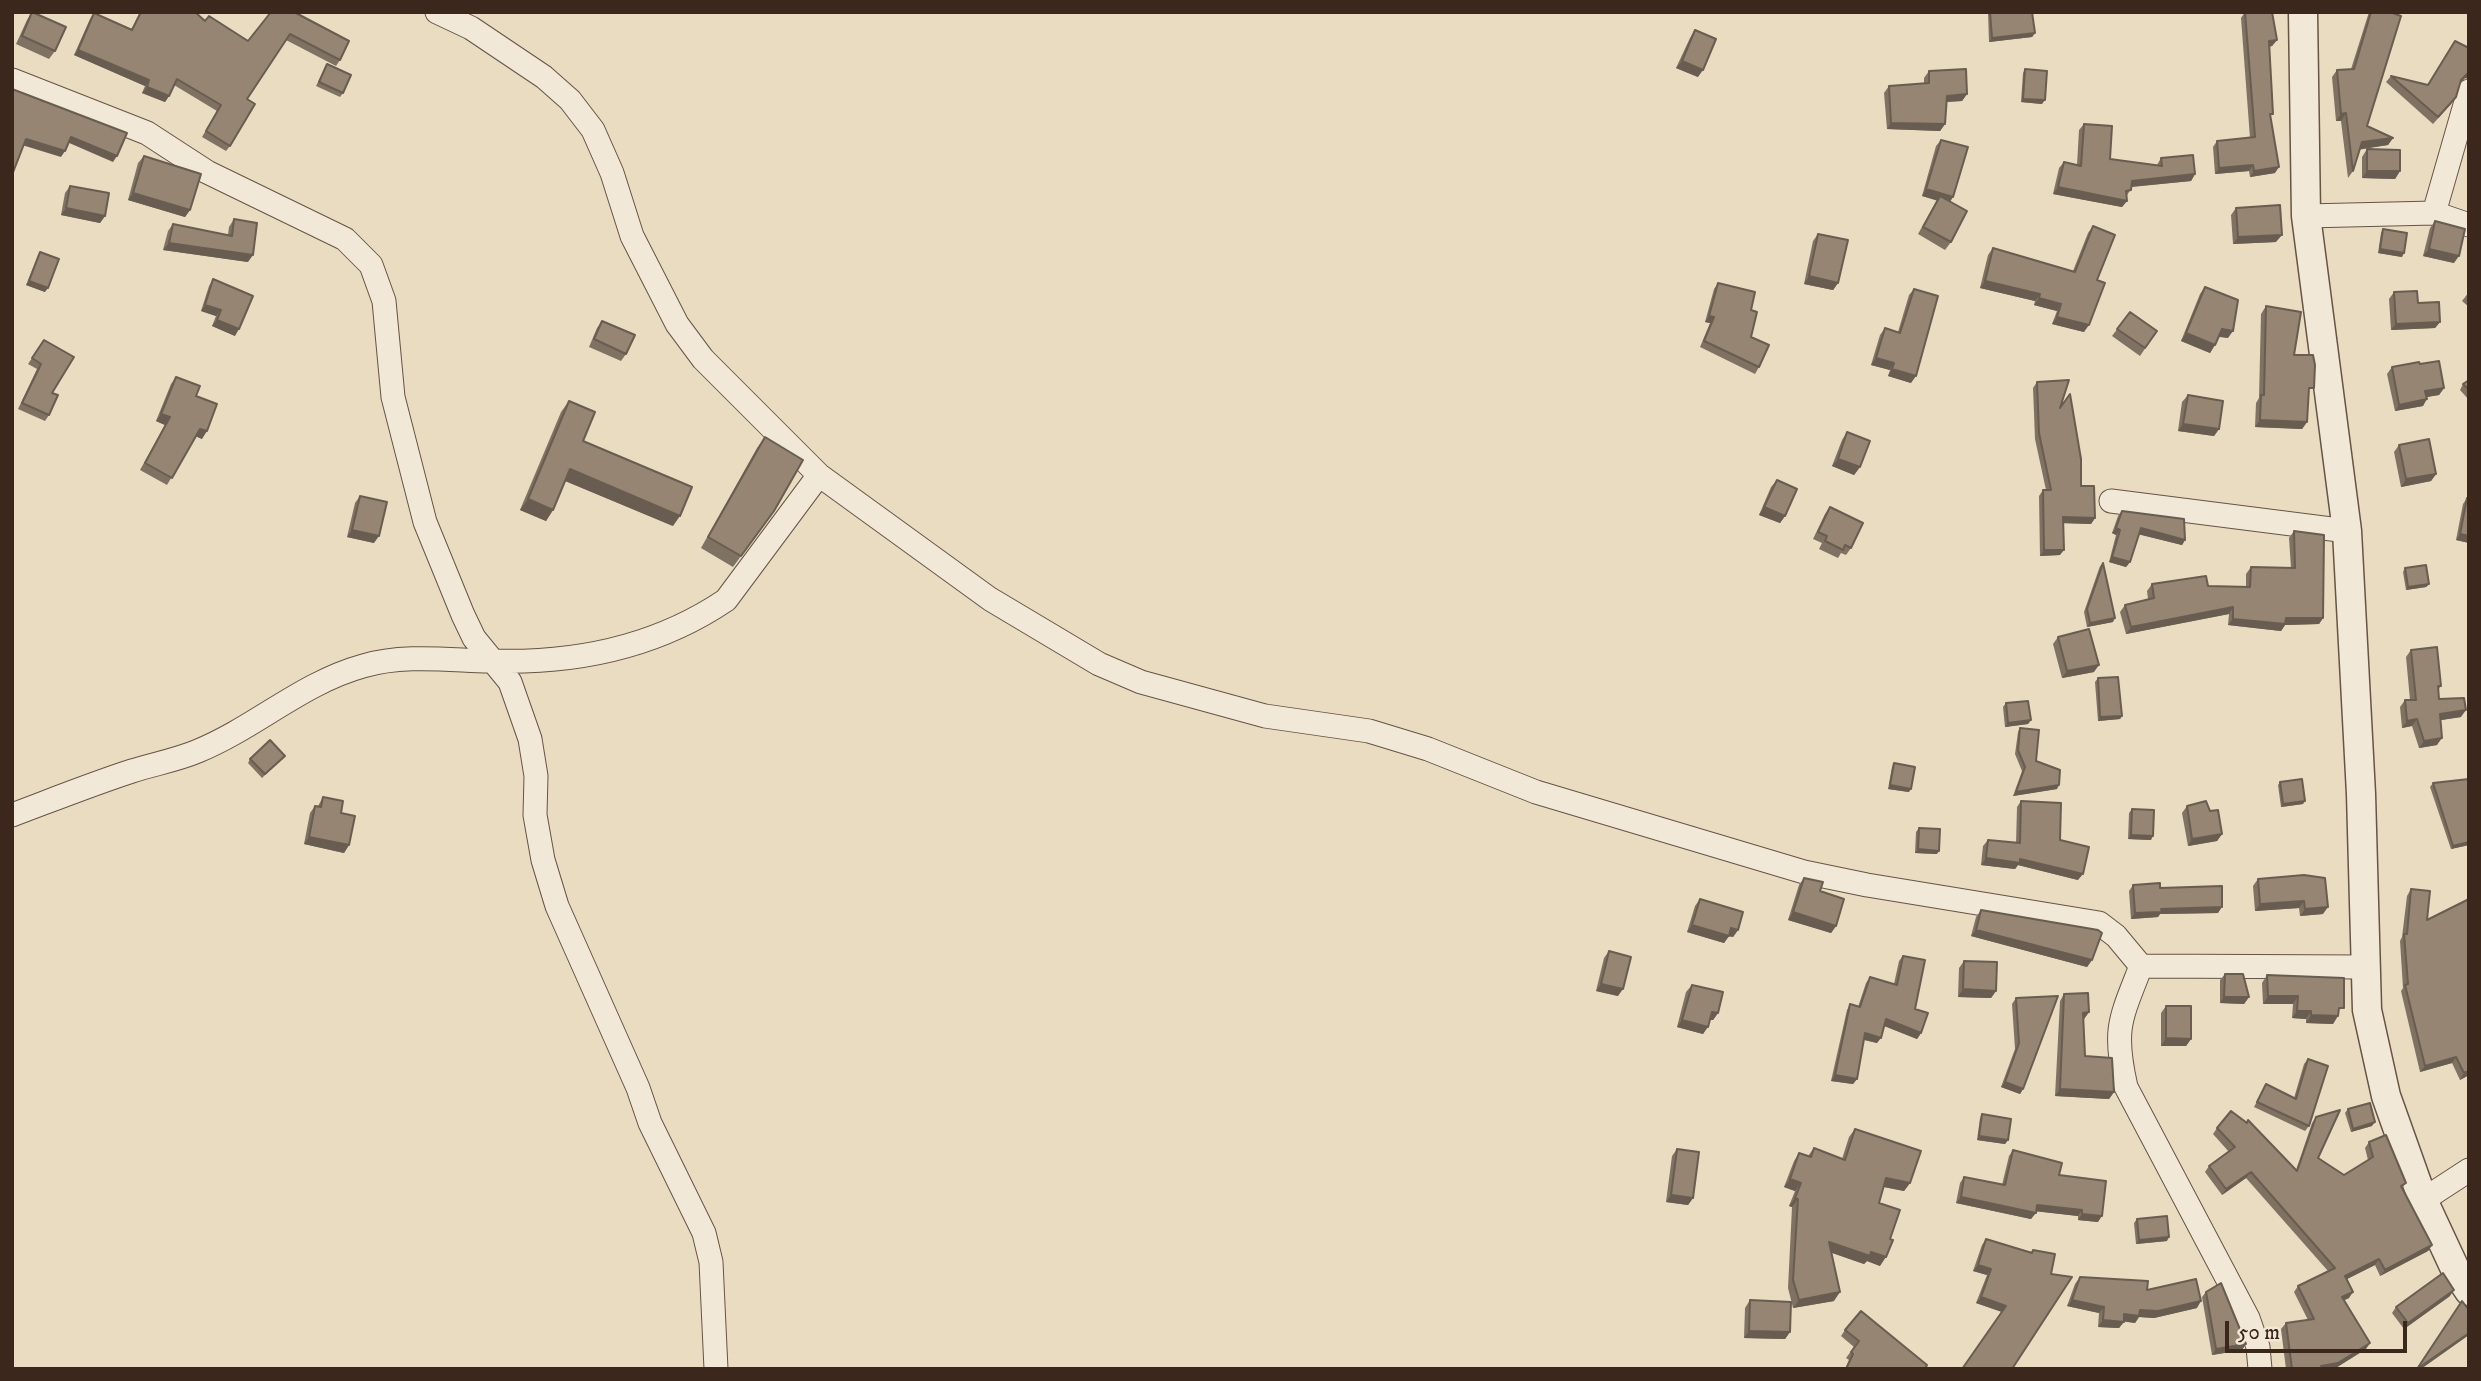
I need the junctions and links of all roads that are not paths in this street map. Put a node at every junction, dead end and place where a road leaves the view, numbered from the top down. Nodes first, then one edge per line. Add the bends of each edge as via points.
1 (437, 12) edge
2 (2303, 12) edge
3 (473, 20) edge
4 (12, 80) edge
5 (2469, 91) edge
6 (2434, 213) junction
7 (2306, 216) junction
8 (2469, 225) edge
9 (819, 475) junction
10 (2111, 501) dead end
11 (2347, 531) junction
12 (492, 661) junction
13 (12, 815) edge
14 (2141, 966) junction
15 (2364, 967) junction
16 (2469, 1170) edge
17 (2423, 1200) junction
18 (2469, 1291) edge
19 (716, 1369) edge
20 (2260, 1369) edge

1 - 3 street
2 - 7 street
3 - 9 street via 570,100 593,130 632,236 677,324 703,359
4 - 12 street via 147,133 207,172 345,239 371,265 384,301 393,397 425,522 463,615
5 - 6 street
6 - 7 street
6 - 8 street
7 - 11 street
9 - 12 street via 743,581 706,614 659,636 596,656
9 - 14 street via 1000,606 1099,664 1141,682 1265,716 1369,731 1440,753 1536,792 1804,872 2099,923
10 - 11 street
11 - 15 street via 2361,794
12 - 13 street via 416,659 365,665 317,682 198,751
12 - 19 street via 510,682 530,739 536,776 535,814 557,906 650,1123 704,1233 712,1262
14 - 15 street
14 - 20 street via 2118,1025 2126,1087 2248,1318
15 - 17 street via 2367,1010 2386,1096
16 - 17 street
17 - 18 street

